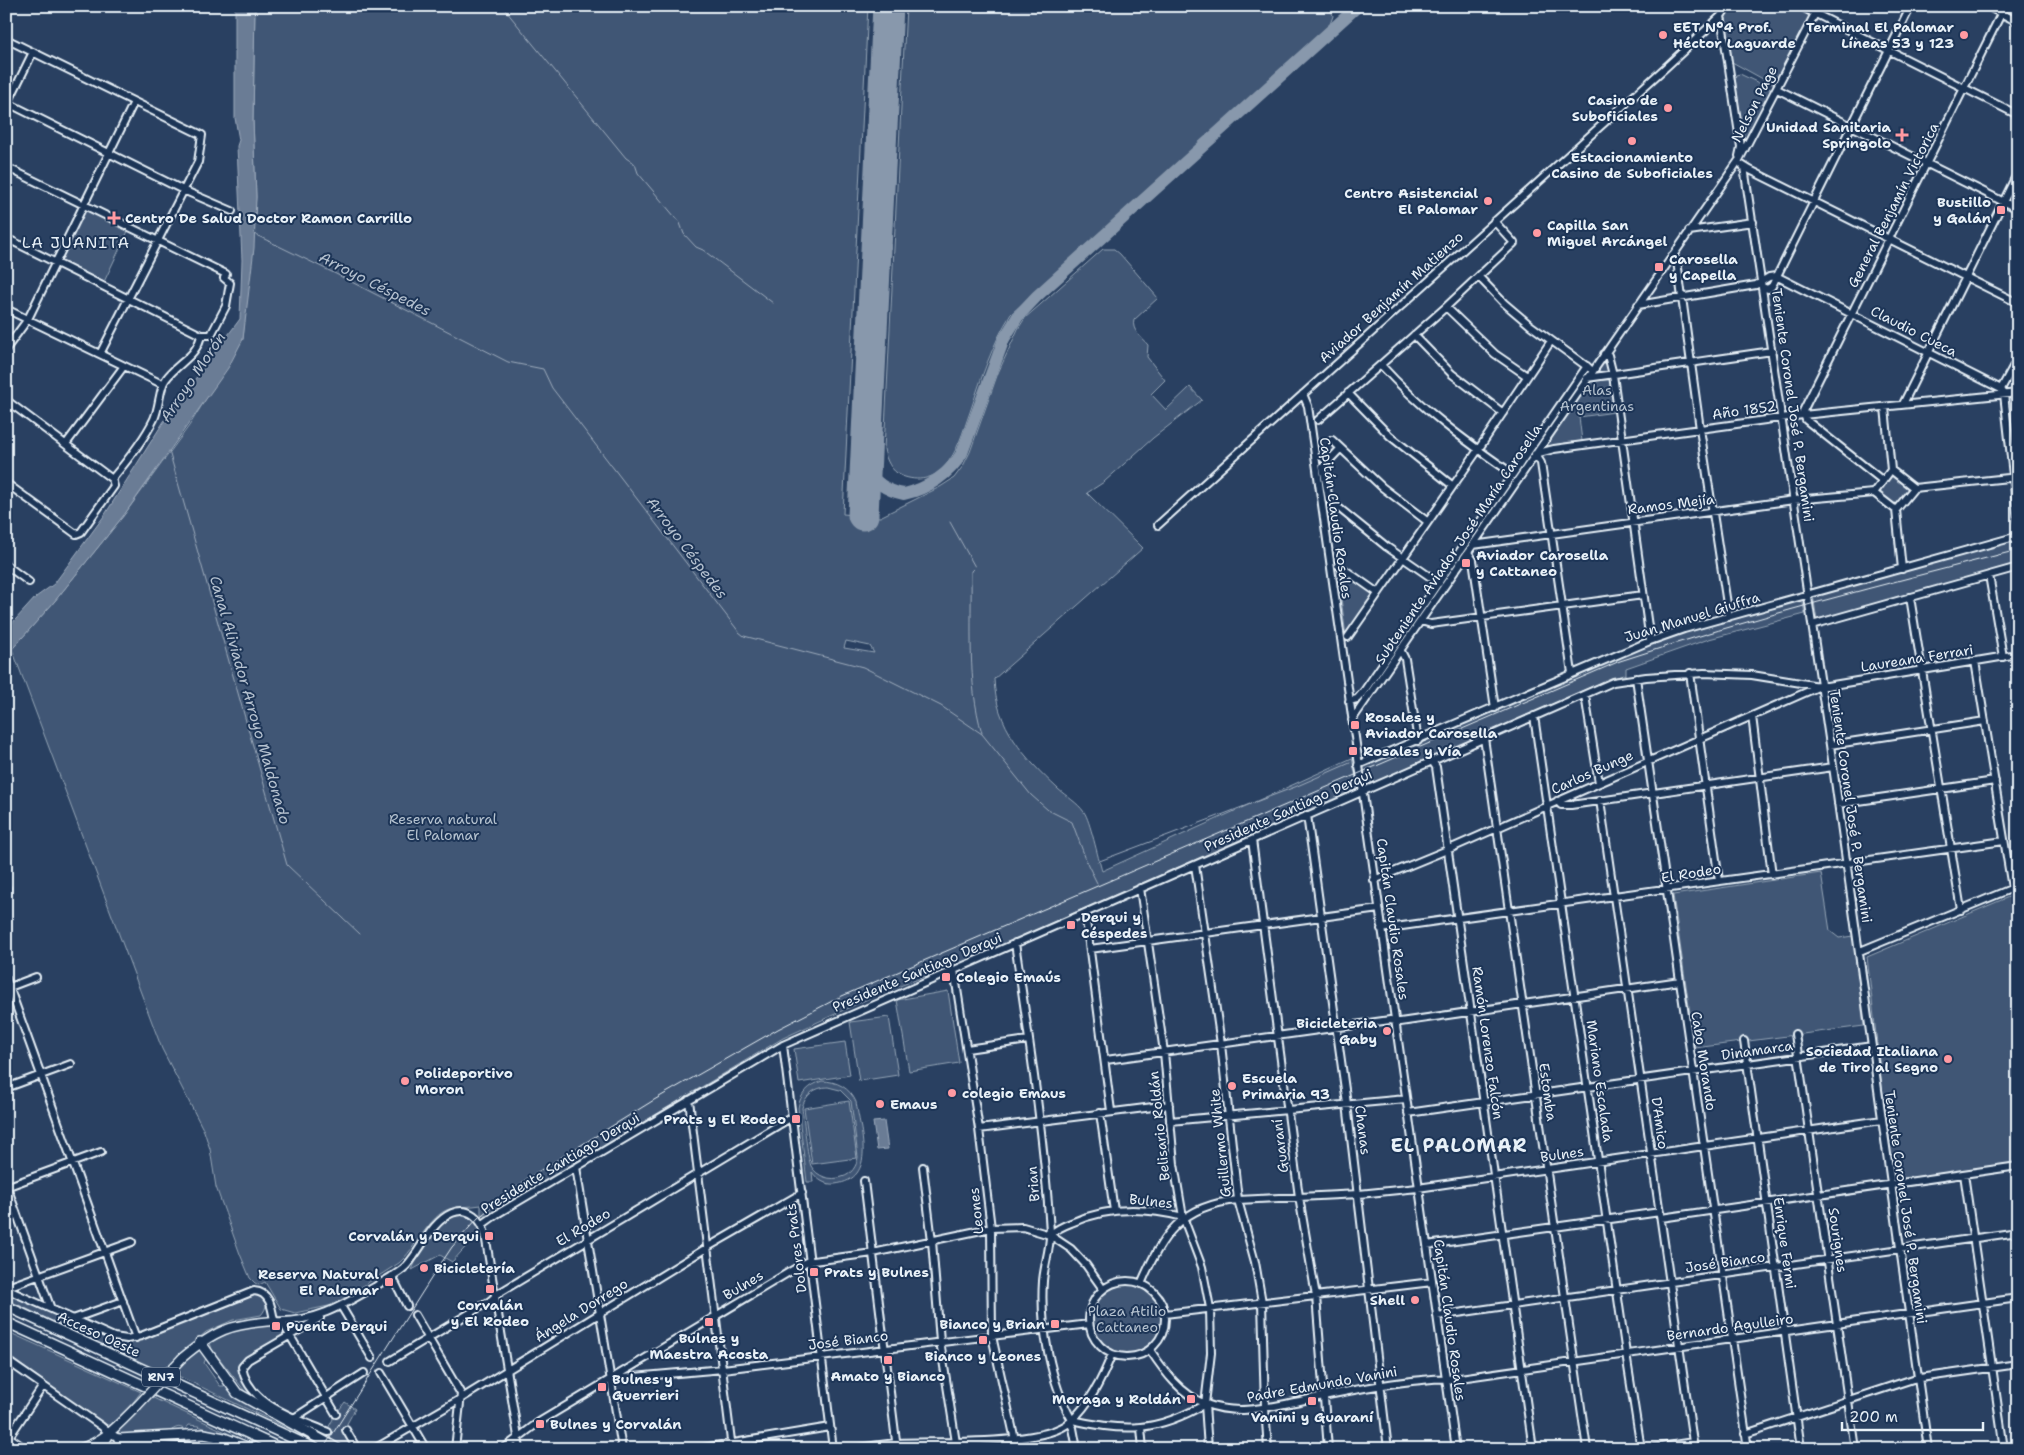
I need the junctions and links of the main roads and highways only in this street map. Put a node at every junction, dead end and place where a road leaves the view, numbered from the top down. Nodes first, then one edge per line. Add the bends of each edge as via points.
1 (6, 1306) edge
2 (274, 1321) road end
3 (6, 1322) edge
4 (200, 1342) junction
5 (109, 1434) junction
6 (7, 1436) edge
7 (120, 1439) road end
8 (25, 1449) edge
9 (79, 1449) edge
10 (98, 1449) edge
11 (252, 1449) edge
12 (282, 1449) edge
13 (316, 1449) edge
14 (338, 1449) edge

1 - 13 highway, Acceso Oeste / RN7
2 - 4 main road, Presidente Santiago Derqui via 238,1325
3 - 12 highway, Acceso Oeste / RN7
4 - 5 main road, Presidente Santiago Derqui, bridge
4 - 14 highway via 237,1393
5 - 9 main road, Presidente Santiago Derqui
5 - 10 main road, Presidente Santiago Derqui
6 - 8 main road
7 - 11 highway via 204,1434

